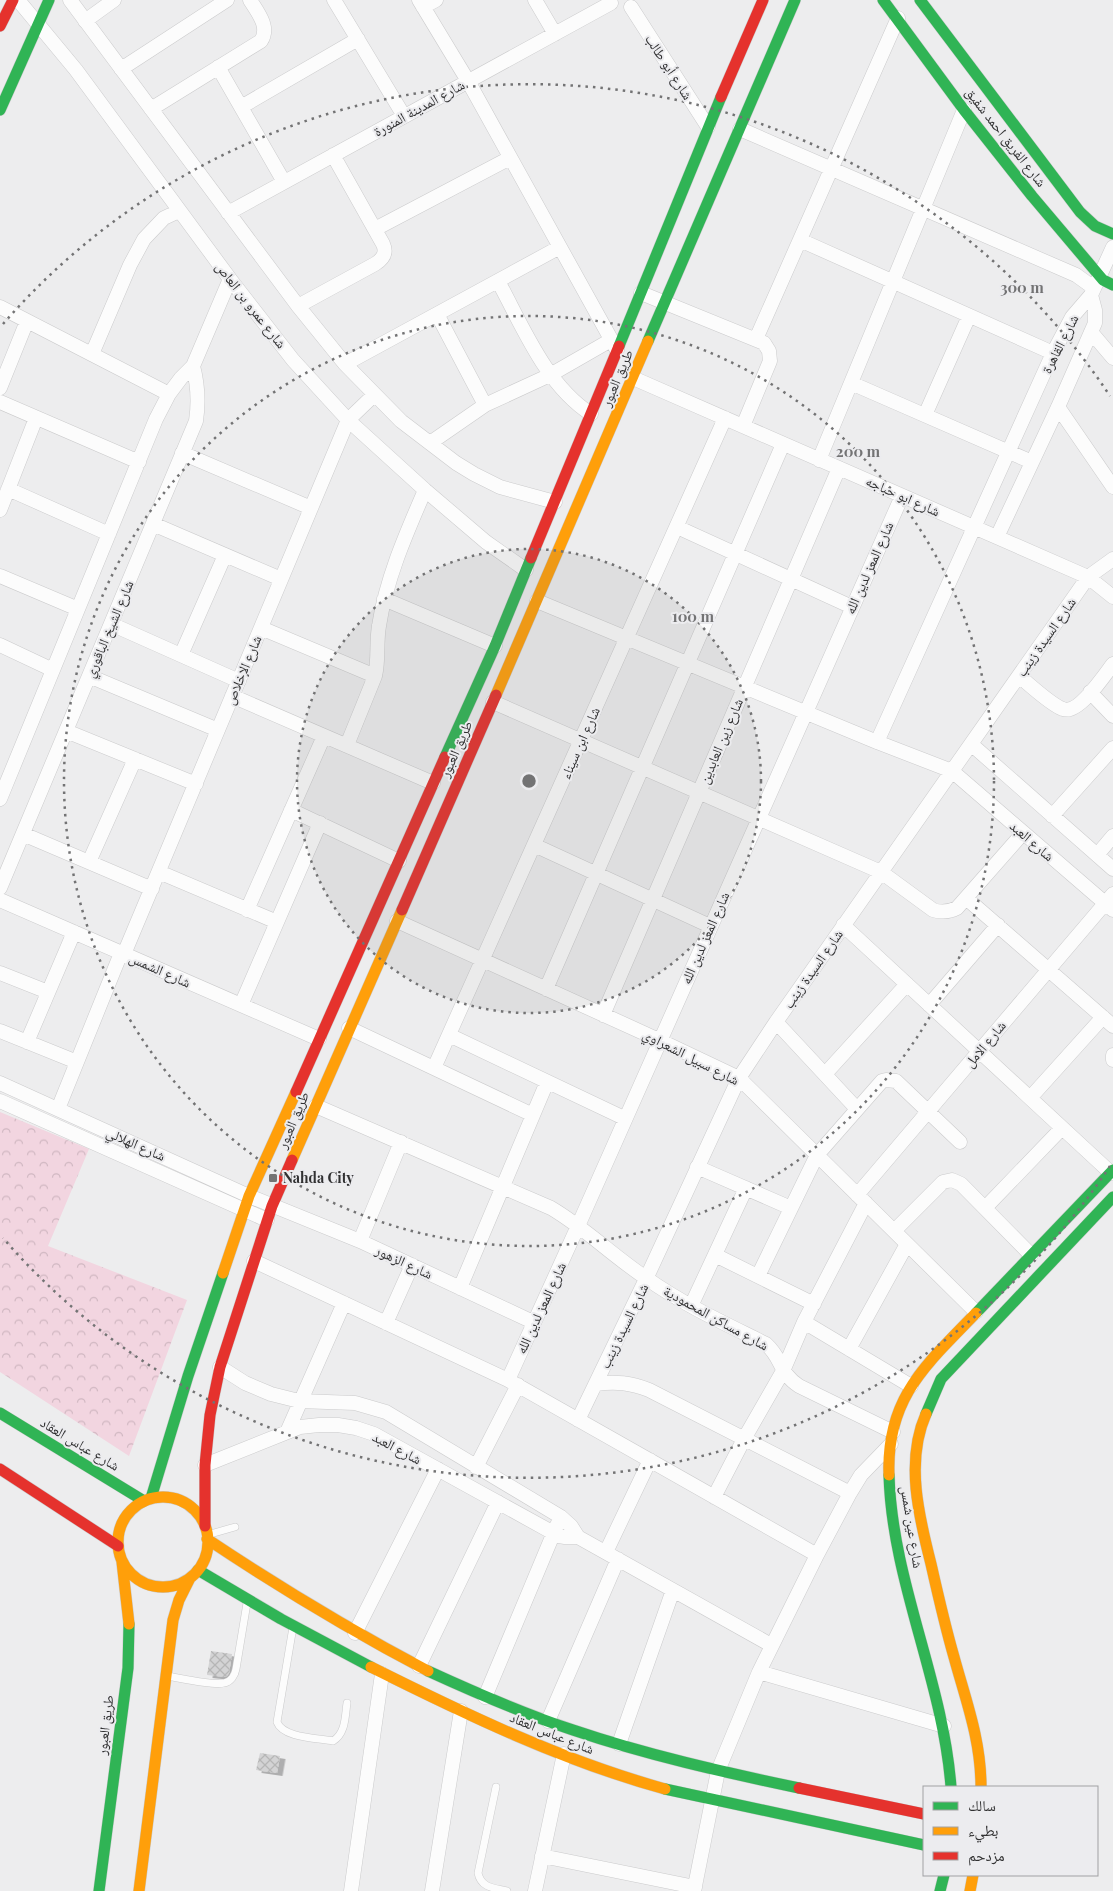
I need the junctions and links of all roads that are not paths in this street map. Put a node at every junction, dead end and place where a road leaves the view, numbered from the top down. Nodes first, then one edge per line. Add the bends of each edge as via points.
1 (12, 0) edge
2 (18, 0) edge
3 (49, 0) edge
4 (70, 0) edge
5 (114, 0) edge
6 (227, 0) edge
7 (250, 0) edge
8 (334, 0) edge
9 (436, 0) edge
10 (535, 0) edge
11 (763, 0) edge
12 (795, 0) edge
13 (883, 0) edge
14 (920, 0) edge
15 (611, 2) edge
16 (421, 4) edge
17 (633, 4) edge
18 (898, 18) junction
19 (85, 21) junction
20 (38, 24) junction
21 (0, 26) edge
22 (555, 34) junction
23 (358, 39) junction
24 (218, 67) junction
25 (121, 69) junction
26 (468, 81) junction
27 (241, 107) junction
28 (151, 109) junction
29 (0, 110) edge
30 (964, 110) junction
31 (404, 116) junction
32 (708, 128) junction
33 (740, 129) junction
34 (333, 155) junction
35 (510, 158) junction
36 (831, 169) junction
37 (284, 182) junction
38 (923, 209) junction
39 (179, 211) junction
40 (228, 213) junction
41 (375, 229) junction
42 (1113, 234) edge
43 (800, 240) junction
44 (1113, 247) edge
45 (560, 248) junction
46 (230, 279) junction
47 (498, 281) junction
48 (893, 282) junction
49 (1113, 285) edge
50 (1095, 286) junction
51 (641, 293) junction
52 (665, 303) junction
53 (298, 306) junction
54 (0, 307) edge
55 (437, 314) junction
56 (969, 316) junction
57 (27, 321) junction
58 (1091, 332) junction
59 (756, 339) junction
60 (614, 345) junction
61 (92, 354) junction
62 (1054, 354) junction
63 (1113, 358) edge
64 (345, 364) junction
65 (193, 366) junction
66 (550, 375) junction
67 (633, 378) junction
68 (851, 383) junction
69 (0, 388) edge
70 (169, 394) junction
71 (374, 395) junction
72 (0, 402) edge
73 (485, 405) junction
74 (1058, 407) junction
75 (591, 414) junction
76 (925, 415) junction
77 (36, 418) junction
78 (725, 418) junction
79 (348, 420) junction
80 (743, 426) junction
81 (430, 443) junction
82 (783, 444) junction
83 (1009, 452) junction
84 (182, 453) junction
85 (820, 460) junction
86 (139, 462) junction
87 (1032, 462) junction
88 (838, 468) junction
89 (1113, 487) edge
90 (8, 489) junction
91 (425, 490) junction
92 (902, 496) junction
93 (555, 502) junction
94 (311, 508) junction
95 (0, 510) edge
96 (153, 524) junction
97 (677, 527) junction
98 (975, 527) junction
99 (109, 534) junction
100 (997, 537) junction
101 (735, 553) junction
102 (225, 555) junction
103 (1113, 559) edge
104 (526, 570) junction
105 (0, 576) edge
106 (1088, 577) junction
107 (281, 579) junction
108 (791, 579) junction
109 (1113, 597) edge
110 (384, 599) junction
111 (537, 601) junction
112 (852, 607) junction
113 (78, 609) junction
114 (111, 624) junction
115 (261, 628) junction
116 (627, 638) junction
117 (0, 645) edge
118 (495, 646) junction
119 (181, 655) junction
120 (687, 663) junction
121 (1113, 664) edge
122 (53, 670) junction
123 (89, 676) junction
124 (375, 676) junction
125 (1019, 676) junction
126 (239, 680) junction
127 (744, 687) junction
128 (1090, 692) junction
129 (232, 696) junction
130 (493, 702) junction
131 (805, 712) junction
132 (1113, 716) edge
133 (218, 730) junction
134 (66, 731) junction
135 (324, 736) junction
136 (581, 740) junction
137 (877, 742) junction
138 (970, 744) junction
139 (347, 745) junction
140 (1113, 748) edge
141 (135, 759) junction
142 (642, 767) junction
143 (952, 771) junction
144 (4, 777) edge
145 (433, 783) junction
146 (196, 784) junction
147 (699, 792) junction
148 (0, 799) edge
149 (291, 810) junction
150 (1052, 816) junction
151 (758, 817) junction
152 (320, 823) junction
153 (1024, 833) junction
154 (23, 834) junction
155 (1113, 836) edge
156 (534, 846) junction
157 (1097, 856) junction
158 (399, 861) junction
159 (89, 862) junction
160 (1113, 869) edge
161 (159, 872) junction
162 (881, 872) junction
163 (596, 874) junction
164 (0, 888) edge
165 (152, 888) junction
166 (966, 898) junction
167 (0, 900) edge
168 (653, 900) junction
169 (1110, 902) edge
170 (247, 910) junction
171 (397, 921) junction
172 (276, 922) junction
173 (843, 925) junction
174 (998, 925) junction
175 (710, 926) junction
176 (74, 932) junction
177 (122, 954) junction
178 (482, 960) junction
179 (1049, 969) junction
180 (1, 977) edge
181 (907, 984) junction
182 (546, 989) junction
183 (48, 992) junction
184 (241, 1005) junction
185 (929, 1005) junction
186 (603, 1015) junction
187 (1108, 1021) edge
188 (776, 1022) junction
189 (350, 1028) junction
190 (0, 1031) edge
191 (448, 1035) junction
192 (319, 1040) junction
193 (659, 1040) junction
194 (27, 1042) junction
195 (979, 1051) junction
196 (1113, 1054) edge
197 (1113, 1060) edge
198 (77, 1062) junction
199 (434, 1068) junction
200 (825, 1074) junction
201 (739, 1078) junction
202 (547, 1082) junction
203 (0, 1083) edge
204 (1030, 1098) junction
205 (0, 1101) edge
206 (316, 1106) junction
207 (58, 1109) junction
208 (857, 1109) junction
209 (928, 1112) junction
210 (533, 1116) junction
211 (624, 1118) junction
212 (1062, 1128) junction
213 (401, 1142) junction
214 (960, 1142) dead end
215 (817, 1155) junction
216 (697, 1167) junction
217 (1112, 1172) edge
218 (503, 1186) junction
219 (746, 1188) junction
220 (249, 1196) junction
221 (1113, 1198) edge
222 (862, 1199) junction
223 (272, 1206) junction
224 (791, 1208) junction
225 (985, 1208) junction
226 (244, 1209) junction
227 (267, 1220) junction
228 (578, 1226) junction
229 (894, 1231) junction
230 (360, 1241) junction
231 (908, 1244) junction
232 (715, 1255) junction
233 (1031, 1255) junction
234 (254, 1262) junction
235 (412, 1266) junction
236 (758, 1276) junction
237 (646, 1279) junction
238 (460, 1288) junction
239 (344, 1303) junction
240 (814, 1304) junction
241 (691, 1306) junction
242 (976, 1312) junction
243 (533, 1322) junction
244 (804, 1322) junction
245 (386, 1323) junction
246 (849, 1349) junction
247 (220, 1367) junction
248 (782, 1371) junction
249 (513, 1382) junction
250 (596, 1384) junction
251 (911, 1386) junction
252 (299, 1401) junction
253 (0, 1413) edge
254 (578, 1420) junction
255 (287, 1432) junction
256 (892, 1438) junction
257 (744, 1439) junction
258 (650, 1460) junction
259 (205, 1464) junction
260 (476, 1466) junction
261 (0, 1469) edge
262 (438, 1469) junction
263 (850, 1493) junction
264 (714, 1497) junction
265 (147, 1500) junction
266 (498, 1502) junction
267 (562, 1517) junction
268 (235, 1528) dead end
269 (553, 1533) junction
270 (206, 1534) junction
271 (578, 1536) junction
272 (118, 1546) junction
273 (816, 1555) junction
274 (612, 1556) junction
275 (122, 1562) junction
276 (194, 1574) junction
277 (673, 1590) junction
278 (247, 1600) junction
279 (293, 1627) junction
280 (355, 1633) junction
281 (771, 1646) junction
282 (419, 1666) junction
283 (759, 1672) junction
284 (382, 1674) junction
285 (167, 1676) junction
286 (485, 1696) junction
287 (348, 1703) dead end
288 (461, 1711) junction
289 (548, 1721) junction
290 (944, 1726) junction
291 (619, 1744) junction
292 (564, 1754) junction
293 (718, 1771) junction
294 (950, 1786) edge
295 (981, 1786) edge
296 (496, 1787) dead end
297 (712, 1801) junction
298 (923, 1814) edge
299 (923, 1845) edge
300 (542, 1856) junction
301 (944, 1876) edge
302 (974, 1876) edge
303 (695, 1889) edge
304 (99, 1891) edge
305 (139, 1891) edge
306 (351, 1891) edge
307 (432, 1891) edge
308 (506, 1891) edge
309 (535, 1891) edge
310 (940, 1891) edge
311 (970, 1891) edge

1 - 21 street
2 - 20 street, شارع عمرو بن العاص
3 - 20 street
4 - 19 street
5 - 19 street
6 - 25 street
7 - 24 street via 264,25 264,36
8 - 23 street
9 - 16 street
10 - 22 street
11 - 32 street, طريق العبور
12 - 33 street, طريق العبور
13 - 18 street, شارع الفريق احمد شفيق
14 - 42 street, شارع الفريق احمد شفيق via 1080,212 1103,231
15 - 17 street via 618,9 627,10
15 - 22 street, شارع المدينة المنورة
16 - 26 street
17 - 32 street, شارع أبو طالب
18 - 30 street, شارع الفريق احمد شفيق
18 - 36 street
19 - 25 street
20 - 29 street
20 - 39 street, شارع عمرو بن العاص via 76,70
22 - 26 street, شارع المدينة المنورة
23 - 27 street
23 - 31 street
24 - 27 street
24 - 28 street
25 - 28 street
26 - 31 street, شارع المدينة المنورة
26 - 35 street
27 - 37 street
28 - 40 street
30 - 38 street
30 - 50 street, شارع الفريق احمد شفيق via 1032,196
31 - 34 street, شارع المدينة المنورة
32 - 51 street, طريق العبور
33 - 36 street
33 - 52 street, طريق العبور
34 - 37 street, شارع المدينة المنورة
34 - 41 street
35 - 41 street
35 - 45 street
36 - 38 street
36 - 43 street
37 - 40 street, شارع المدينة المنورة
38 - 48 street
38 - 50 street
39 - 46 street, شارع عمرو بن العاص
39 - 61 street via 164,218 144,240
40 - 53 street
41 - 53 street via 385,248 380,261
43 - 48 street
43 - 59 street
44 - 50 street
45 - 47 street
45 - 60 street
46 - 65 street
46 - 79 street, شارع عمرو بن العاص via 293,360
47 - 55 street
47 - 66 street
48 - 56 street
48 - 68 street
49 - 50 street, شارع الفريق احمد شفيق
50 - 58 street, شارع القاهرة via 1095,323
50 - 62 street, شارع القاهرة via 1072,316
51 - 52 street
51 - 60 street, طريق العبور
52 - 59 street
52 - 67 street, طريق العبور
53 - 64 street
54 - 57 street
55 - 64 street
55 - 73 street
56 - 62 street
56 - 76 street
57 - 61 street
57 - 69 street
58 - 63 street
58 - 74 street, شارع القاهرة
59 - 80 street via 764,343 770,361
60 - 66 street
60 - 75 street, طريق العبور
61 - 70 street
62 - 83 street, شارع القاهرة
64 - 71 street
65 - 70 street
65 - 84 street, شارع الشيخ الباقوري via 198,384 196,421
66 - 73 street
66 - 75 street via 568,397
67 - 78 street, شارع ابو حباجه
67 - 111 street, طريق العبور
68 - 76 street
68 - 85 street
70 - 86 street
71 - 79 street, شارع الإخلاص
71 - 81 street
72 - 77 street
73 - 81 street
74 - 87 street, شارع القاهرة
74 - 89 street
75 - 93 street, طريق العبور
76 - 83 street
77 - 86 street
77 - 90 street
78 - 80 street, شارع ابو حباجه
78 - 97 street, شارع ابن سيناء
79 - 91 street, شارع عمرو بن العاص
79 - 94 street, شارع الإخلاص
80 - 82 street, شارع ابو حباجه
81 - 93 street via 482,478
82 - 85 street, شارع ابو حباجه
82 - 101 street
83 - 87 street
83 - 98 street, شارع القاهرة
84 - 94 street
84 - 96 street, شارع الشيخ الباقوري
85 - 88 street, شارع ابو حباجه
86 - 99 street
87 - 100 street, شارع القاهرة
88 - 92 street, شارع ابو حباجه
88 - 108 street, شارع زين العابدين
90 - 95 street
90 - 99 street
91 - 104 street, شارع عمرو بن العاص via 486,542
91 - 110 street via 401,546
92 - 98 street, شارع ابو حباجه
92 - 112 street, شارع المعز لدين الله
93 - 104 street, طريق العبور
94 - 107 street, شارع الإخلاص
96 - 102 street
96 - 114 street, شارع الشيخ الباقوري
97 - 101 street
97 - 116 street, شارع ابن سيناء
98 - 100 street, شارع ابو حباجه
98 - 137 street, شارع القاهرة
99 - 113 street
100 - 106 street, شارع ابو حباجه
101 - 108 street
101 - 120 street
102 - 107 street
102 - 119 street
103 - 106 street, شارع السيدة زينب
104 - 118 street, طريق العبور
105 - 113 street
106 - 109 street, شارع ابو حباجه
106 - 125 street, شارع السيدة زينب
107 - 115 street, شارع الإخلاص
108 - 112 street
108 - 127 street, شارع زين العابدين
110 - 118 street
110 - 124 street via 378,627
111 - 116 street, شارع العبد
111 - 130 street, طريق العبور
112 - 131 street, شارع المعز لدين الله
113 - 122 street
114 - 119 street
114 - 123 street, شارع الشيخ الباقوري
115 - 124 street
115 - 126 street, شارع الإخلاص
116 - 120 street, شارع العبد
116 - 136 street, شارع ابن سيناء
117 - 122 street
118 - 145 street, طريق العبور
119 - 126 street
120 - 127 street, شارع العبد
120 - 142 street
121 - 128 street
122 - 144 street
123 - 133 street
123 - 134 street, شارع الشيخ الباقوري
124 - 139 street
125 - 128 street via 1066,710 1075,708
125 - 138 street, شارع السيدة زينب
126 - 129 street, شارع الإخلاص
127 - 131 street, شارع العبد
127 - 147 street, شارع زين العابدين
128 - 132 street
129 - 133 street, شارع الإخلاص
129 - 135 street
130 - 136 street
130 - 171 street, طريق العبور
131 - 137 street, شارع العبد
131 - 151 street, شارع المعز لدين الله
133 - 146 street, شارع الإخلاص
134 - 141 street
134 - 154 street, شارع الشيخ الباقوري
135 - 139 street
135 - 149 street
136 - 142 street
136 - 156 street, شارع ابن سيناء
137 - 143 street, شارع العبد
138 - 143 street, شارع السيدة زينب
138 - 150 street
139 - 145 street
140 - 150 street
141 - 146 street
141 - 159 street
142 - 147 street
142 - 163 street
143 - 153 street, شارع العبد
143 - 162 street, شارع السيدة زينب
144 - 148 street
145 - 158 street, طريق العبور
146 - 161 street, شارع الإخلاص
147 - 151 street
147 - 168 street, شارع زين العابدين
149 - 152 street
149 - 170 street
150 - 157 street
151 - 162 street
151 - 175 street, شارع المعز لدين الله
152 - 158 street
152 - 172 street
153 - 166 street
153 - 169 street, شارع العبد
154 - 159 street
154 - 164 street, شارع الشيخ الباقوري
155 - 157 street
156 - 163 street
156 - 178 street, شارع ابن سيناء
157 - 160 street
158 - 192 street, طريق العبور
159 - 165 street
161 - 165 street, شارع الإخلاص
161 - 170 street
162 - 166 street via 939,912 952,911
162 - 173 street, شارع السيدة زينب
163 - 168 street
163 - 182 street
165 - 177 street, شارع الإخلاص
166 - 174 street
167 - 176 street, شارع الشمس
168 - 175 street
168 - 186 street, شارع زين العابدين
169 - 179 street, شارع الامل
170 - 172 street
171 - 178 street, شارع سبيل الشعراوي
171 - 189 street, طريق العبور
172 - 184 street
173 - 181 street
173 - 188 street, شارع السيدة زينب
174 - 179 street
174 - 185 street
175 - 193 street, شارع المعز لدين الله
176 - 177 street, شارع الشمس
176 - 183 street
177 - 184 street, شارع الشمس
177 - 198 street, شارع الإخلاص
178 - 182 street, شارع سبيل الشعراوي
178 - 191 street, شارع ابن سيناء
179 - 187 street
179 - 195 street, شارع الامل
180 - 183 street
181 - 185 street
181 - 200 street
182 - 186 street, شارع سبيل الشعراوي
183 - 194 street
184 - 192 street, شارع الشمس
185 - 195 street
186 - 193 street, شارع سبيل الشعراوي
187 - 204 street
188 - 200 street
188 - 201 street, شارع السيدة زينب
189 - 199 street
189 - 206 street, طريق العبور
190 - 194 street
191 - 199 street, شارع ابن سيناء
191 - 202 street
192 - 220 street, طريق العبور
193 - 201 street, شارع سبيل الشعراوي
193 - 211 street, شارع المعز لدين الله
194 - 198 street
195 - 204 street
195 - 209 street, شارع الامل
196 - 197 street
198 - 207 street, شارع الإخلاص
199 - 210 street
200 - 208 street
201 - 215 street, شارع سبيل الشعراوي
201 - 216 street, شارع السيدة زينب
202 - 210 street
202 - 211 street
203 - 207 street, شارع الهلالي
204 - 212 street
205 - 226 street, شارع الهلالي
206 - 213 street, شارع مساكن المحمودية
206 - 223 street, طريق العبور
207 - 220 street, شارع الهلالي
208 - 209 street via 878,1084 891,1080 896,1081
208 - 215 street
209 - 214 street
209 - 222 street, شارع الامل
210 - 218 street
211 - 228 street, شارع المعز لدين الله
212 - 217 street
212 - 225 street
213 - 218 street, شارع مساكن المحمودية
213 - 230 street
215 - 222 street, شارع سبيل الشعراوي
215 - 224 street
216 - 219 street
216 - 237 street, شارع السيدة زينب
217 - 233 street, شارع عين شمس
218 - 228 street, شارع مساكن المحمودية via 551,1208
218 - 238 street
219 - 224 street
219 - 232 street
220 - 223 street, شارع الهلالي
220 - 226 street, طريق العبور
221 - 295 street, شارع عين شمس via 941,1379 921,1424 914,1477 922,1529 954,1657 972,1711
222 - 229 street, شارع سبيل الشعراوي
222 - 240 street, شارع الامل
223 - 227 street, طريق العبور
223 - 230 street, شارع الزهور
224 - 236 street
225 - 229 street via 957,1181 947,1180
225 - 233 street
226 - 227 street, شارع الهلالي
226 - 265 street, طريق العبور
227 - 234 street, طريق العبور
228 - 237 street, شارع مساكن المحمودية
228 - 243 street, شارع المعز لدين الله
229 - 231 street, شارع سبيل الشعراوي
230 - 235 street, شارع الزهور
231 - 242 street, شارع سبيل الشعراوي
231 - 246 street
232 - 236 street
232 - 241 street
233 - 242 street, شارع عين شمس
234 - 239 street
234 - 247 street, طريق العبور
235 - 238 street, شارع الزهور
235 - 245 street
236 - 240 street
237 - 241 street, شارع مساكن المحمودية
237 - 250 street, شارع السيدة زينب
238 - 243 street, شارع الزهور
239 - 245 street
239 - 252 street
240 - 244 street, شارع الامل
241 - 248 street, شارع مساكن المحمودية via 766,1344 774,1351
242 - 251 street, شارع عين شمس
243 - 249 street, شارع المعز لدين الله
244 - 246 street
244 - 248 street, شارع الامل
245 - 249 street
246 - 251 street
247 - 252 street, شارع العبد via 245,1383
247 - 259 street, طريق العبور via 210,1415
248 - 256 street, شارع مساكن المحمودية via 789,1380
248 - 257 street, شارع الامل
249 - 254 street
249 - 260 street, شارع المعز لدين الله
250 - 254 street, شارع السيدة زينب
250 - 257 street via 632,1384 649,1390
251 - 256 street, شارع عين شمس via 898,1413
252 - 255 street
252 - 260 street, شارع العبد via 354,1403 386,1412
253 - 265 street, شارع عباس العقاد
254 - 258 street
255 - 259 street, شارع العبد
255 - 262 street, شارع العبد via 319,1425 356,1428 374,1434
256 - 263 street
256 - 290 street, شارع عين شمس via 889,1483 894,1524
257 - 263 street
257 - 264 street, شارع الامل
258 - 264 street
258 - 274 street
259 - 270 street, طريق العبور
260 - 267 street, شارع العبد
261 - 272 street
262 - 266 street, شارع العبد
262 - 280 street
263 - 273 street
264 - 273 street
265 - 270 street via 164,1497 189,1505 198,1515
265 - 272 street via 133,1508 124,1519
266 - 269 street, شارع العبد
266 - 282 street
267 - 269 street
267 - 271 street, شارع العبد
268 - 270 lane
269 - 271 street, شارع العبد via 565,1538
269 - 286 street
270 - 276 street via 206,1555
270 - 280 street, شارع عباس العقاد via 299,1600
271 - 274 street, شارع العبد
272 - 275 street
273 - 281 street
274 - 277 street, شارع العبد
274 - 289 street
275 - 276 street via 145,1584 160,1587 176,1585
275 - 304 street, طريق العبور via 129,1598 130,1642
276 - 278 street, شارع عباس العقاد
276 - 285 street via 179,1600 173,1620
277 - 281 street, شارع العبد
277 - 291 street
278 - 279 street, شارع عباس العقاد
278 - 285 lane via 232,1678 219,1684
279 - 284 street, شارع عباس العقاد
279 - 287 lane via 278,1726 290,1734 333,1741 343,1730
280 - 282 street, شارع عباس العقاد
281 - 283 street
282 - 286 street, شارع عباس العقاد
283 - 290 street
283 - 293 street
284 - 288 street, شارع عباس العقاد
284 - 306 street
285 - 305 street
286 - 289 street, شارع عباس العقاد
288 - 292 street, شارع عباس العقاد
288 - 307 street
289 - 291 street, شارع عباس العقاد
290 - 294 street, شارع عين شمس
291 - 293 street, شارع عباس العقاد
292 - 297 street, شارع عباس العقاد via 613,1773
292 - 300 street
293 - 297 street
293 - 298 street, شارع عباس العقاد
296 - 308 lane via 478,1874 487,1887
297 - 299 street, شارع عباس العقاد
297 - 303 street
300 - 303 street
300 - 309 street
301 - 310 street
302 - 311 street

